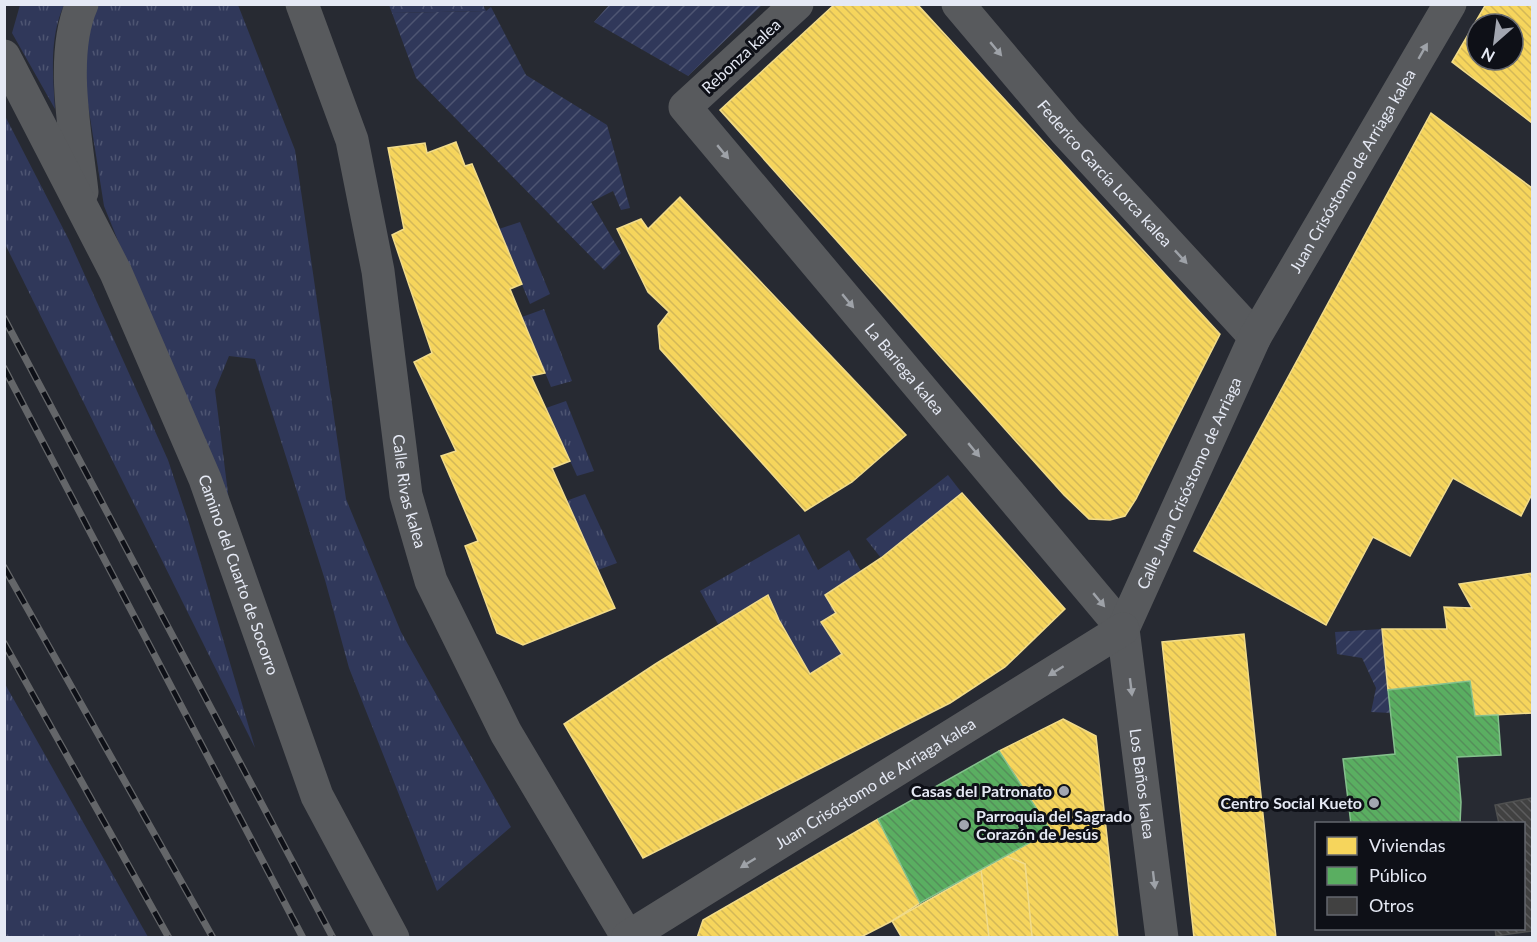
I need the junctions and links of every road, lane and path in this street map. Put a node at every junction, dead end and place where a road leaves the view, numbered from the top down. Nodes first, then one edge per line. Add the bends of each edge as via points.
1 (82, 4) edge
2 (302, 4) edge
3 (797, 4) edge
4 (958, 4) edge
5 (1450, 4) edge
6 (4, 56) edge
7 (685, 107) joint
8 (84, 211) junction
9 (1255, 337) junction
10 (1123, 629) junction
11 (393, 938) edge
12 (628, 938) edge
13 (1161, 938) edge

1 - 8 street via 75,21 69,65
2 - 12 street, Calle Rivas kalea via 352,141 378,270 406,495 431,580 506,733
3 - 7 street, Rebonza kalea
4 -> 9 street, Federico García Lorca kalea via 1066,132
9 -> 5 street, Juan Crisóstomo de Arriaga kalea
6 - 8 street, Camino del Cuarto de Socorro
7 -> 10 street, La Bariega kalea
8 - 11 street, Camino del Cuarto de Socorro via 116,273 205,479 317,796
9 - 10 street, Calle Juan Crisóstomo de Arriaga
10 -> 12 street, Juan Crisóstomo de Arriaga kalea
10 -> 13 street, Los Baños kalea

